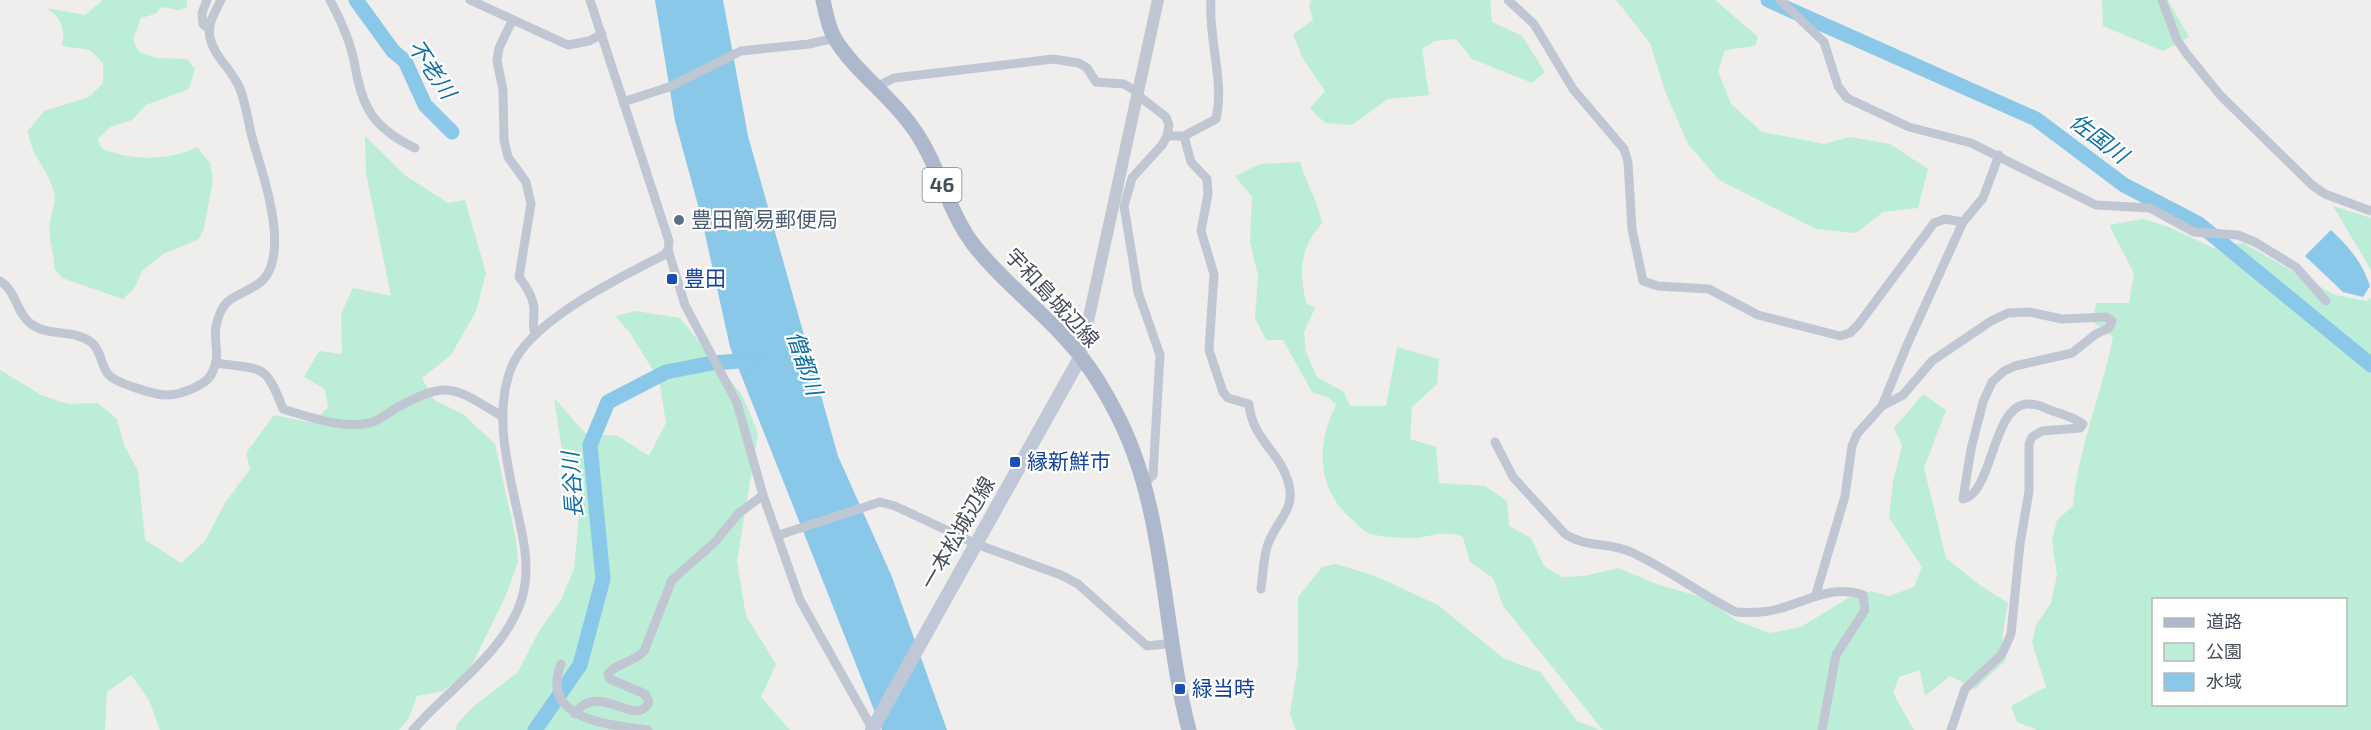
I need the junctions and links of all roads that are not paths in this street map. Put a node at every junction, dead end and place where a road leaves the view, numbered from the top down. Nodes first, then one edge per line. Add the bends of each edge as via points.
1 (207, 0) edge
2 (221, 0) edge
3 (330, 0) edge
4 (470, 0) edge
5 (590, 0) edge
6 (823, 0) edge
7 (1158, 0) edge
8 (1211, 0) edge
9 (1508, 0) edge
10 (1780, 0) edge
11 (2162, 0) edge
12 (512, 21) junction
13 (210, 29) junction
14 (602, 34) junction
15 (835, 38) junction
16 (878, 86) junction
17 (1139, 94) junction
18 (623, 102) junction
19 (1167, 136) junction
20 (1184, 136) junction
21 (415, 148) dead end
22 (1999, 155) junction
23 (2371, 212) edge
24 (1963, 222) junction
25 (668, 250) junction
26 (0, 281) edge
27 (2326, 302) dead end
28 (535, 335) junction
29 (1080, 358) junction
30 (216, 363) junction
31 (1882, 406) junction
32 (503, 417) junction
33 (1495, 442) dead end
34 (1144, 484) junction
35 (763, 495) junction
36 (779, 535) junction
37 (976, 544) junction
38 (1261, 589) dead end
39 (1816, 594) junction
40 (1173, 643) junction
41 (561, 664) dead end
42 (575, 714) junction
43 (873, 729) edge
44 (412, 730) edge
45 (648, 730) edge
46 (1189, 730) edge
47 (1822, 730) edge
48 (1951, 730) edge

1 - 13 street via 202,13 204,24
2 - 13 street
3 - 21 street via 347,38 362,100 390,134
4 - 12 street
5 - 14 street
6 - 15 main road, 宇和島城辺線 / 46
7 - 17 street
8 - 20 street via 1220,103 1216,119
9 - 24 street via 1534,24 1587,108 1611,130 1624,149 1632,229 1643,281 1658,286 1709,289 1758,315 1840,336 1858,325 1934,224 1945,219
10 - 22 street via 1824,42 1838,86 1846,98 1909,127 1971,143
11 - 23 street via 2177,40 2220,95 2312,185
12 - 14 street via 568,45
12 - 28 street via 496,61 503,90 508,157 526,182 530,197 519,277 535,306
13 - 30 street via 214,50 240,88 271,204 274,232 274,254 265,277 224,305 216,330
14 - 18 street
15 - 16 main road, 宇和島城辺線 / 46
15 - 18 street via 741,51 669,87
16 - 17 street via 894,78 1053,59 1079,63 1096,82 1124,84
16 - 29 main road, 宇和島城辺線 / 46 via 920,138 973,244 1067,339
17 - 19 street via 1166,117
17 - 29 street
18 - 25 street via 669,241
19 - 20 street
19 - 34 street via 1132,178 1124,206 1138,292 1160,355 1153,476
20 - 38 street via 1191,162 1207,179 1201,231 1214,274 1209,350 1215,374 1228,398 1249,404 1256,432 1288,479 1289,508 1267,546
22 - 24 street via 1983,198
22 - 27 street via 2096,205 2150,208 2194,231 2238,235 2254,242 2296,267
24 - 31 street
25 - 28 street via 600,288
25 - 35 street via 685,305 737,403
26 - 30 street via 9,287 30,323 91,343 99,351 108,374 116,380 168,395 198,386 209,378
28 - 32 street via 512,366
29 - 34 main road, 宇和島城辺線 / 46 via 1115,410
29 - 37 main road, 一本松城辺線
30 - 32 street via 261,370 268,375 283,409 317,419 371,423 421,395 448,388
31 - 39 street via 1857,434 1852,446 1845,496
31 - 48 street via 1903,395 1932,361 2008,313 2029,312 2062,320 2106,317 2112,321 2109,328 2072,353 2004,371 1986,392 1971,449 1964,499 1979,487 2002,430 2017,408 2036,405 2084,424 2080,428 2042,431 2032,437 2011,634 2002,654 1965,689
32 - 44 street via 506,454 524,536 526,573 521,600 511,621 482,660
33 - 39 street via 1520,485 1575,541 1628,550 1736,612 1777,610
34 - 40 main road, 宇和島城辺線 / 46
35 - 36 street
35 - 42 street via 738,514 715,542 672,580 644,651 608,674 610,679 645,694 649,702 646,710 633,714 589,701
36 - 37 street via 879,502 926,518
36 - 43 street via 800,600
37 - 40 street via 1078,584 1147,646
37 - 43 main road, 一本松城辺線
39 - 47 street via 1854,592 1863,595 1865,610 1836,655
40 - 46 main road, 宇和島城辺線 / 46
41 - 42 street via 557,687
42 - 45 street via 587,720

